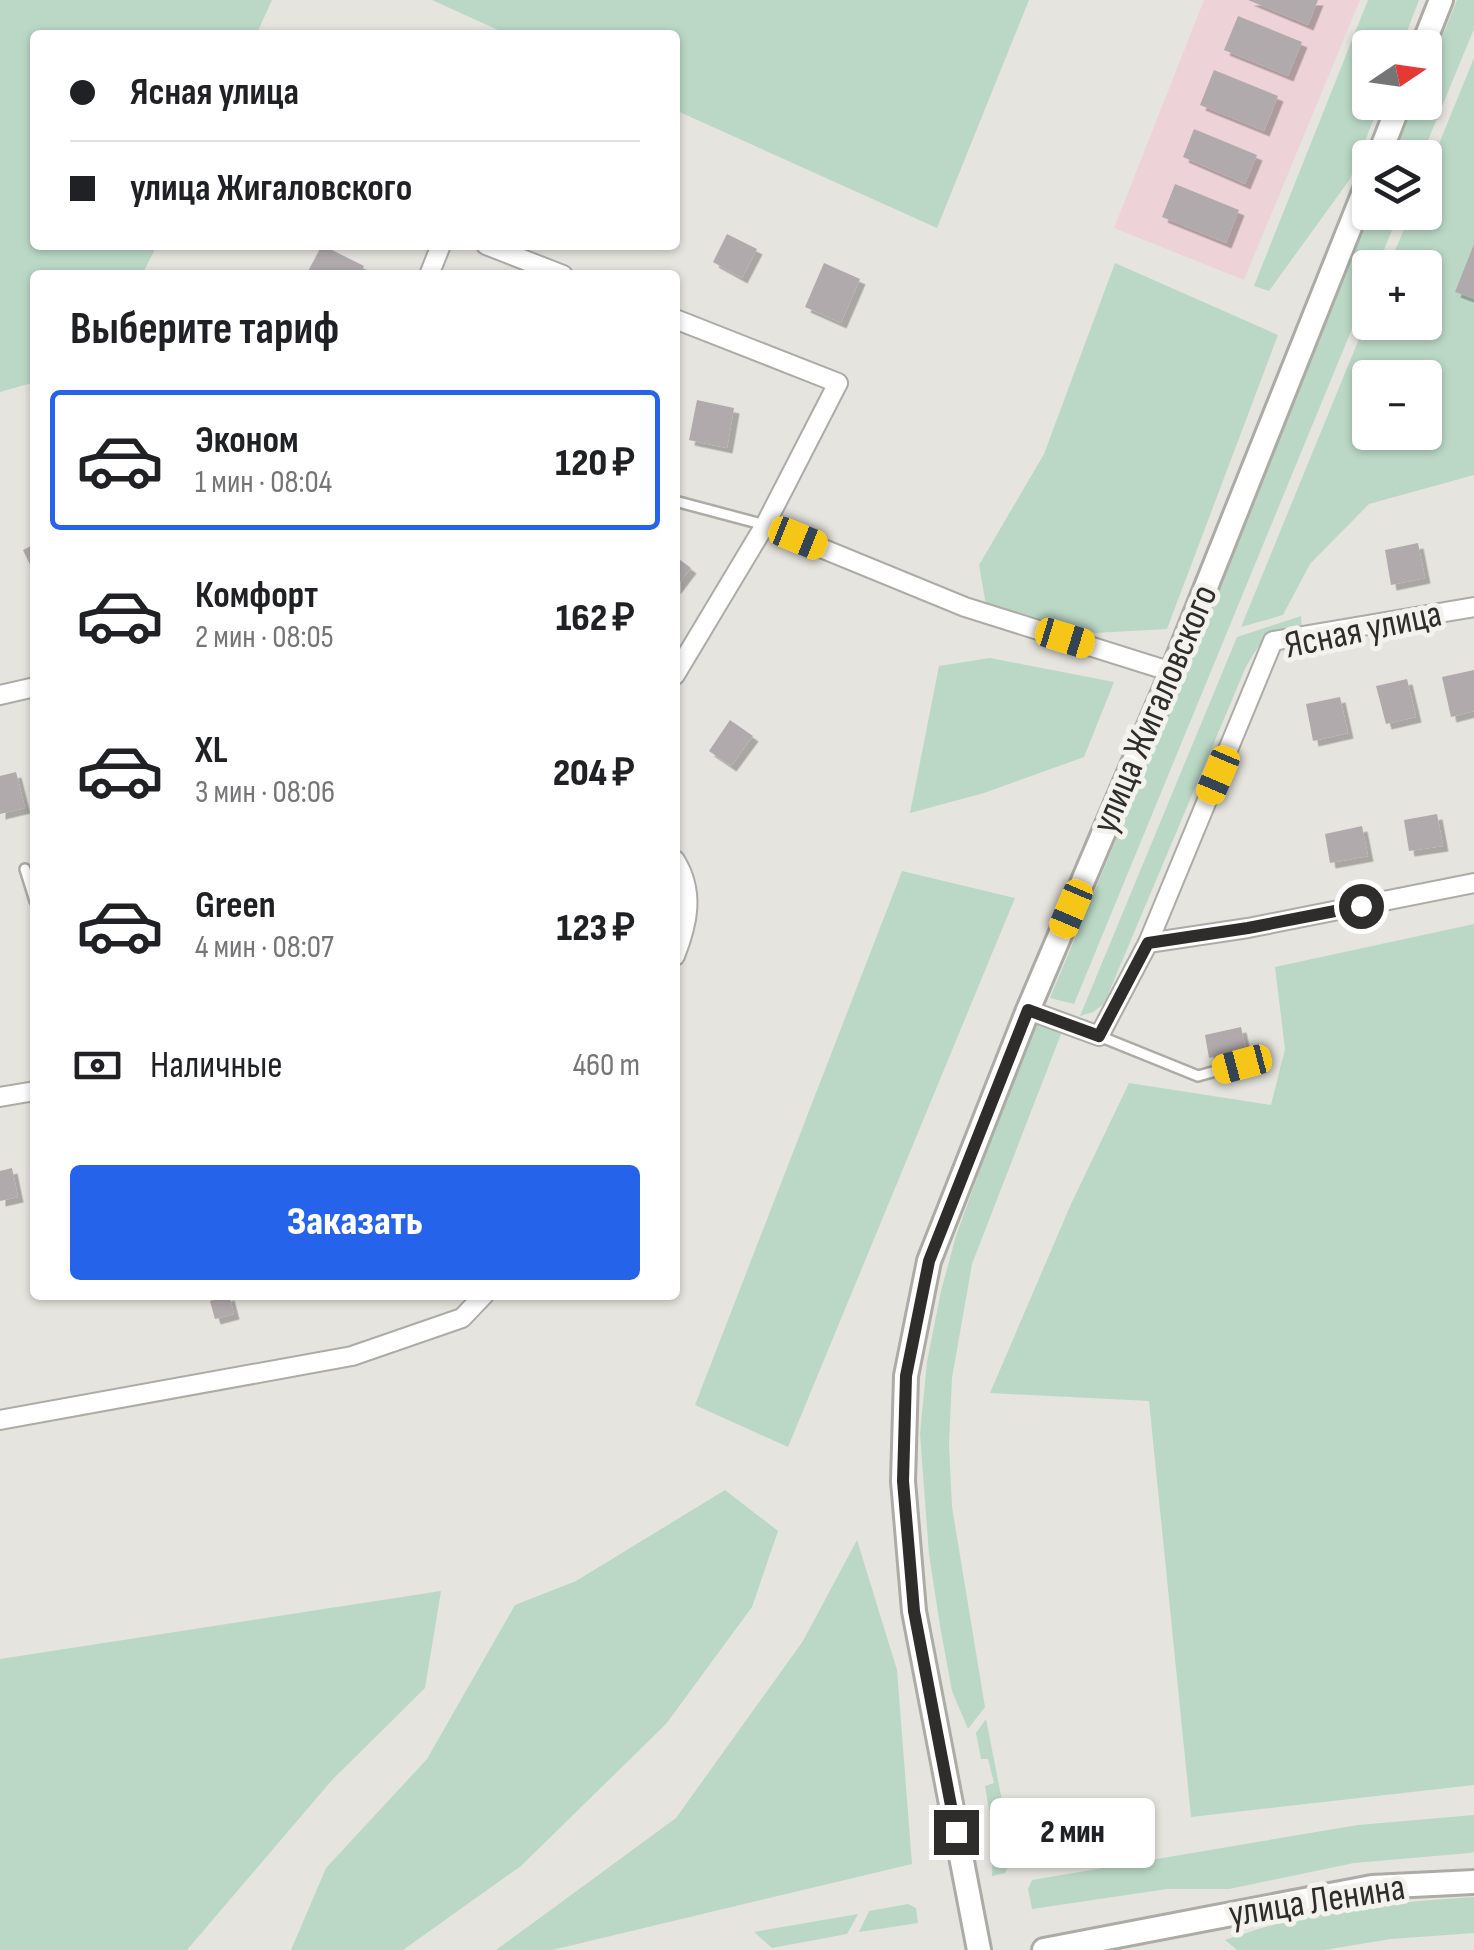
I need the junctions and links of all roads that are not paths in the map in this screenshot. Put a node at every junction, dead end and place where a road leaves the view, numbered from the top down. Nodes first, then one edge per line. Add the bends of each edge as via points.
1 (1441, 0) edge
2 (1429, 30) edge
3 (1352, 222) edge
4 (499, 250) edge
5 (549, 270) edge
6 (680, 321) edge
7 (680, 502) edge
8 (764, 525) junction
9 (1474, 607) edge
10 (680, 667) edge
11 (1172, 672) junction
12 (30, 688) edge
13 (0, 695) edge
14 (680, 868) edge
15 (25, 869) dead end
16 (1474, 882) edge
17 (30, 885) edge
18 (680, 943) edge
19 (1148, 943) junction
20 (1028, 1010) junction
21 (1099, 1036) junction
22 (1242, 1064) dead end
23 (30, 1092) edge
24 (0, 1098) edge
25 (479, 1300) edge
26 (0, 1420) edge
27 (1474, 1882) edge
28 (978, 1950) edge
29 (1044, 1950) edge

1 - 2 main road
3 - 11 main road, улица Жигаловского
4 - 5 street
6 - 8 street via 838,382
7 - 8 lane
8 - 10 street
8 - 11 street via 965,607
9 - 19 street, Ясная улица via 1274,641
11 - 20 main road, улица Жигаловского
12 - 13 street
14 - 18 street via 690,902
15 - 17 lane
16 - 19 street
19 - 21 street, Ясная улица
20 - 21 street
20 - 28 main road, улица Жигаловского via 929,1261 906,1376 903,1481 914,1611
21 - 22 lane via 1198,1076
23 - 24 street
25 - 26 street via 462,1318 352,1356
27 - 29 main road, улица Ленина via 1372,1887

